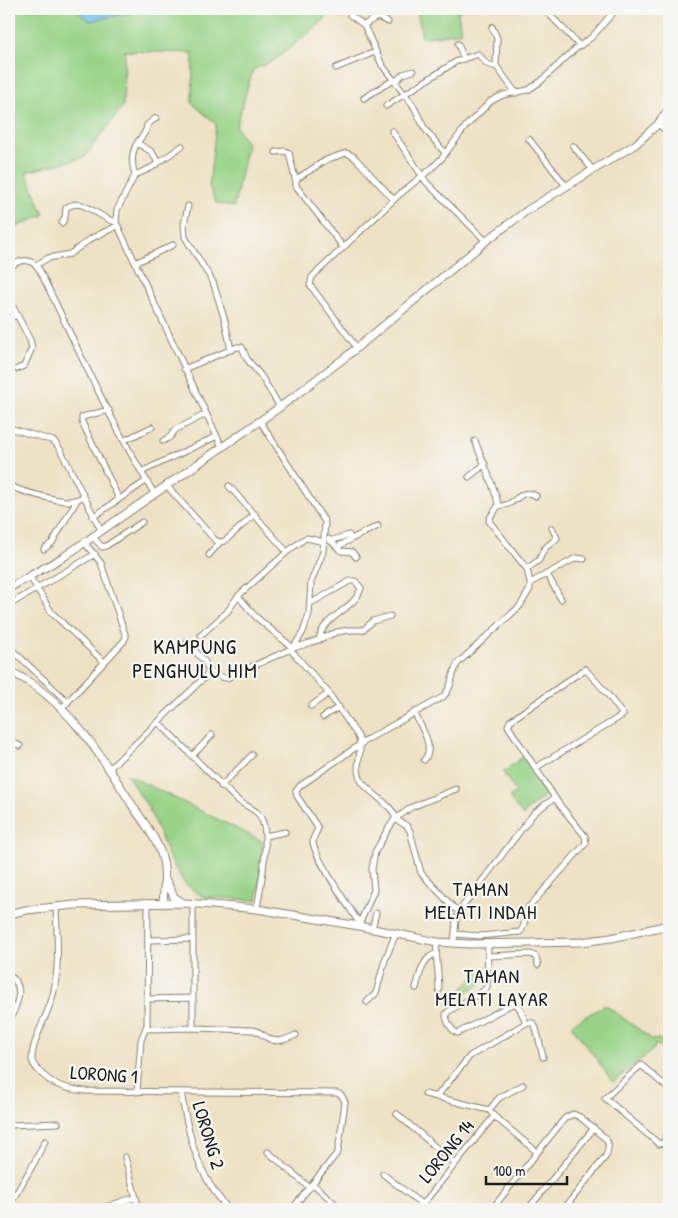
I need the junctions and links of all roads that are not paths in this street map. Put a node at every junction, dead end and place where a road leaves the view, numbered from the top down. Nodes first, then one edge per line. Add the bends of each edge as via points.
1 (544, 9) edge
2 (616, 9) edge
3 (350, 15) dead end
4 (388, 22) dead end
5 (364, 25) junction
6 (492, 27) dead end
7 (458, 44) dead end
8 (580, 46) junction
9 (376, 52) junction
10 (464, 59) junction
11 (496, 66) junction
12 (336, 68) dead end
13 (413, 71) dead end
14 (394, 81) junction
15 (516, 93) junction
16 (404, 94) junction
17 (364, 98) dead end
18 (386, 106) dead end
19 (669, 109) edge
20 (156, 118) dead end
21 (658, 124) junction
22 (392, 131) dead end
23 (669, 133) edge
24 (529, 139) dead end
25 (137, 143) junction
26 (182, 146) dead end
27 (573, 146) dead end
28 (276, 152) dead end
29 (445, 153) junction
30 (158, 163) junction
31 (593, 170) junction
32 (136, 175) junction
33 (422, 176) junction
34 (296, 183) junction
35 (566, 186) junction
36 (394, 200) junction
37 (188, 206) dead end
38 (62, 223) dead end
39 (116, 224) junction
40 (486, 241) junction
41 (173, 245) dead end
42 (343, 247) junction
43 (135, 263) junction
44 (36, 265) junction
45 (9, 268) edge
46 (9, 299) edge
47 (18, 316) junction
48 (9, 317) edge
49 (356, 348) junction
50 (234, 349) junction
51 (17, 369) dead end
52 (184, 369) junction
53 (280, 407) junction
54 (109, 410) junction
55 (206, 414) junction
56 (260, 421) junction
57 (152, 427) dead end
58 (9, 428) edge
59 (217, 436) junction
60 (125, 440) junction
61 (163, 441) dead end
62 (475, 441) dead end
63 (222, 447) junction
64 (485, 464) junction
65 (141, 472) junction
66 (469, 477) dead end
67 (146, 480) junction
68 (9, 485) edge
69 (166, 485) junction
70 (229, 486) dead end
71 (154, 493) junction
72 (536, 496) dead end
73 (83, 497) junction
74 (77, 499) junction
75 (119, 499) junction
76 (498, 506) junction
77 (255, 514) junction
78 (94, 517) junction
79 (142, 522) dead end
80 (378, 526) dead end
81 (552, 528) dead end
82 (100, 530) junction
83 (325, 535) junction
84 (92, 536) junction
85 (351, 539) junction
86 (330, 541) junction
87 (84, 542) junction
88 (220, 542) junction
89 (324, 542) junction
90 (336, 547) junction
91 (44, 549) dead end
92 (287, 552) junction
93 (95, 554) junction
94 (209, 555) dead end
95 (356, 557) dead end
96 (584, 559) dead end
97 (526, 569) junction
98 (547, 574) junction
99 (30, 577) junction
100 (530, 583) junction
101 (9, 588) edge
102 (36, 588) junction
103 (238, 596) junction
104 (561, 599) dead end
105 (311, 603) junction
106 (9, 604) edge
107 (390, 616) dead end
108 (201, 635) dead end
109 (319, 640) junction
110 (187, 642) dead end
111 (9, 647) edge
112 (292, 649) junction
113 (104, 662) junction
114 (9, 672) edge
115 (209, 672) junction
116 (329, 693) junction
117 (68, 702) junction
118 (311, 706) dead end
119 (339, 707) junction
120 (61, 709) junction
121 (414, 712) junction
122 (323, 716) dead end
123 (158, 722) junction
124 (212, 734) dead end
125 (9, 743) edge
126 (361, 744) junction
127 (20, 746) dead end
128 (252, 755) dead end
129 (192, 756) junction
130 (424, 760) dead end
131 (535, 768) junction
132 (109, 769) junction
133 (221, 786) junction
134 (456, 789) dead end
135 (554, 798) junction
136 (395, 819) junction
137 (285, 832) dead end
138 (265, 836) junction
139 (165, 877) junction
140 (184, 903) junction
141 (148, 904) junction
142 (163, 904) junction
143 (193, 904) junction
144 (56, 907) junction
145 (257, 909) junction
146 (460, 911) junction
147 (376, 912) dead end
148 (9, 914) edge
149 (360, 925) junction
150 (669, 925) edge
151 (372, 929) junction
152 (396, 934) junction
153 (455, 934) junction
154 (193, 939) junction
155 (148, 940) junction
156 (437, 942) junction
157 (454, 943) junction
158 (488, 944) junction
159 (436, 954) junction
160 (488, 956) junction
161 (538, 965) dead end
162 (9, 975) edge
163 (416, 988) dead end
164 (439, 990) dead end
165 (193, 998) junction
166 (148, 999) junction
167 (367, 1002) dead end
168 (9, 1022) edge
169 (526, 1023) junction
170 (192, 1028) junction
171 (146, 1029) junction
172 (296, 1035) dead end
173 (542, 1057) dead end
174 (524, 1085) dead end
175 (669, 1089) edge
176 (137, 1092) junction
177 (181, 1092) junction
178 (425, 1094) dead end
179 (437, 1096) junction
180 (489, 1110) junction
181 (397, 1114) dead end
182 (494, 1116) junction
183 (58, 1123) dead end
184 (9, 1126) edge
185 (594, 1128) junction
186 (669, 1132) edge
187 (45, 1142) dead end
188 (268, 1152) dead end
189 (537, 1152) junction
190 (125, 1157) dead end
191 (454, 1163) junction
192 (383, 1174) dead end
193 (312, 1186) junction
194 (136, 1197) junction
195 (224, 1204) junction
196 (567, 1204) dead end
197 (422, 1205) junction
198 (9, 1206) edge
199 (99, 1209) edge
200 (139, 1209) edge
201 (217, 1209) edge
202 (228, 1209) edge
203 (292, 1209) edge
204 (341, 1209) edge
205 (428, 1209) edge
206 (492, 1209) edge
207 (528, 1209) edge

1 - 8 street
2 - 8 street
3 - 5 street
4 - 5 street via 376,17
5 - 9 street
6 - 11 street via 497,38
7 - 10 street
8 - 15 street via 540,82
9 - 12 street
9 - 14 street
10 - 11 street via 478,54 487,64
10 - 16 street
11 - 15 street
13 - 14 street
14 - 16 street
14 - 17 street
15 - 29 street via 491,101
16 - 18 street
16 - 29 street via 416,109 425,129
19 - 21 street
20 - 25 street via 147,125 146,133
21 - 23 street
21 - 31 street via 636,144
22 - 33 street
24 - 35 street
25 - 30 street via 152,152
25 - 32 street via 132,161
26 - 30 street
27 - 31 street
28 - 34 street via 288,152
29 - 33 street
30 - 32 street
31 - 35 street
32 - 39 street via 117,210
33 - 36 street
33 - 40 street via 434,192
34 - 36 street via 303,174 326,160 346,153 353,156
34 - 42 street
35 - 40 street
36 - 42 street
37 - 50 street via 184,224 186,237 213,282
38 - 39 street via 66,208 75,204
39 - 43 street
39 - 44 street via 70,254 48,258
40 - 49 street
41 - 43 street
42 - 49 street via 316,272 310,285
43 - 52 street
44 - 45 street via 22,260
44 - 54 street
46 - 47 street
47 - 48 street
47 - 51 street via 32,348 24,366
49 - 53 street
50 - 52 street
50 - 53 street via 244,349 247,359
52 - 55 street
53 - 56 street
54 - 60 street
54 - 75 street via 82,417 82,422
55 - 59 street
55 - 61 street via 175,430
56 - 63 street
56 - 83 street via 323,517
57 - 60 street
58 - 73 street via 54,441
59 - 63 street
59 - 65 street
60 - 65 street
62 - 64 street
63 - 69 street
64 - 66 street
64 - 76 street
65 - 67 street
67 - 71 street
67 - 75 street
68 - 74 street via 61,501
69 - 71 street
69 - 88 street
70 - 77 street
71 - 82 street
72 - 76 street via 523,493 510,505
73 - 74 street
73 - 78 street
74 - 91 street via 52,543
75 - 78 street
76 - 97 street via 489,518 490,524
77 - 88 street
77 - 92 street
78 - 82 street
79 - 84 street via 106,546 102,547
80 - 85 street
81 - 97 street via 558,538 544,549 539,560
82 - 84 street
83 - 86 street
83 - 89 street
84 - 87 street
85 - 86 street via 348,534
85 - 90 street
86 - 90 street
87 - 93 street
87 - 99 street
88 - 94 street
89 - 92 street via 307,538
89 - 105 street via 312,582
90 - 95 street via 342,552 352,552
92 - 103 street
93 - 102 street
93 - 113 street via 126,633 125,640
96 - 98 street via 576,558
97 - 100 street
98 - 100 street
98 - 104 street
99 - 101 street
99 - 102 street
100 - 121 street via 528,595 520,606 458,663 447,694
102 - 106 street
102 - 113 street via 52,613
103 - 108 street via 228,612
103 - 112 street
105 - 109 street via 350,581 355,581 361,588 353,601 328,623
105 - 112 street via 304,629
107 - 109 street via 373,621 363,630 340,631
109 - 112 street
110 - 115 street via 205,662
111 - 117 street
112 - 115 street via 227,678
112 - 116 street
113 - 117 street
114 - 120 street via 29,682
115 - 123 street
116 - 118 street
116 - 119 street
117 - 120 street
119 - 122 street
119 - 126 street
120 - 132 street
121 - 126 street
121 - 130 street via 430,749
123 - 129 street
123 - 132 street
124 - 129 street
125 - 127 street
126 - 136 street via 358,775 368,790 394,811
126 - 149 street via 296,791 318,828 312,842 317,853
128 - 133 street
129 - 133 street
131 - 131 street via 508,724 582,670 588,671 623,715
131 - 135 street
132 - 139 street via 154,840 163,861
133 - 138 street via 240,804 258,814
134 - 136 street via 417,804
135 - 146 street via 531,816
135 - 153 street via 586,838 584,846 528,908 523,929 518,934
136 - 146 street via 410,830 421,872
136 - 149 street via 374,852 374,890
137 - 138 street
138 - 145 street
139 - 140 street via 174,897
139 - 142 street
140 - 142 street
140 - 143 street
141 - 142 street
141 - 144 street
141 - 155 street
143 - 145 street
143 - 154 street
144 - 148 street
144 - 176 street, LORONG 1 via 57,972 52,998 35,1044 34,1064 47,1079 66,1088
145 - 149 street
146 - 153 street
147 - 151 street
149 - 151 street
150 - 158 street via 581,942
151 - 152 street
152 - 156 street
152 - 167 street via 376,993
153 - 157 street
154 - 155 street
154 - 165 street
155 - 166 street
156 - 157 street
156 - 159 street
157 - 158 street
158 - 160 street
159 - 163 street via 427,958
159 - 164 street
160 - 161 street via 531,954 536,957
160 - 169 street via 485,990 446,1014 453,1030 458,1033 514,1003
162 - 168 street via 17,983 19,998
165 - 166 street
165 - 170 street
166 - 171 street
169 - 173 street via 533,1023 536,1028
169 - 179 street via 470,1056
170 - 171 street
170 - 172 street via 256,1030 276,1042
171 - 176 street via 141,1040
174 - 180 street, LORONG 14 via 498,1098
175 - 186 street via 641,1065 605,1098 659,1144
176 - 177 street, LORONG 1
177 - 193 street, LORONG 1 via 331,1092 342,1096 345,1107 338,1152
177 - 195 street, LORONG 2 via 199,1164
178 - 179 street
179 - 180 street
180 - 182 street
181 - 191 street
182 - 189 street
182 - 191 street, LORONG 14
183 - 184 street
185 - 189 street via 576,1114 569,1115
185 - 196 street via 608,1140 606,1156
185 - 207 street
187 - 198 street
188 - 193 street
189 - 206 street
190 - 194 street
191 - 197 street, LORONG 14
192 - 197 street
193 - 203 street
193 - 204 street
194 - 199 street
194 - 200 street
195 - 201 street
195 - 202 street, LORONG 2
197 - 205 street

